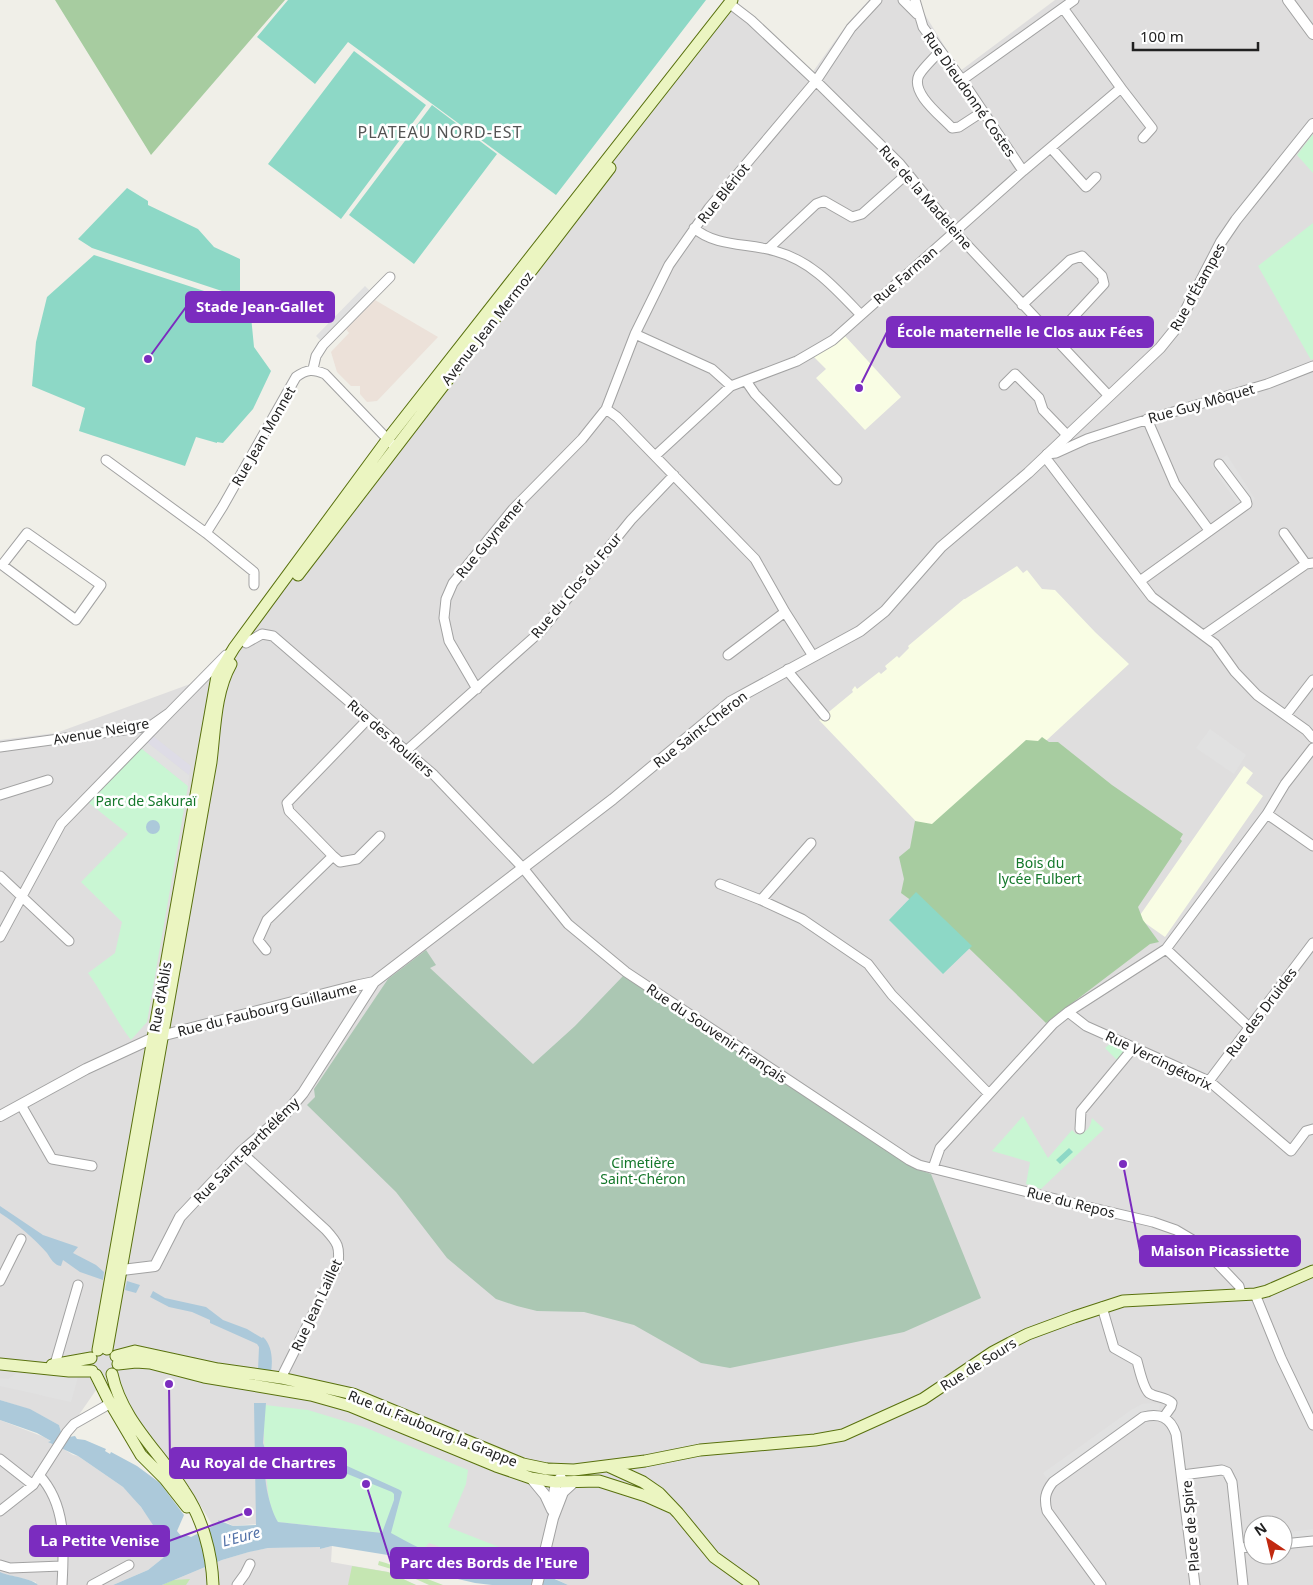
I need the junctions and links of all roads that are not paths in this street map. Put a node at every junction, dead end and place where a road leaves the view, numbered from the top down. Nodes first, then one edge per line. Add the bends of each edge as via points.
1 (877, 0) edge
2 (903, 0) edge
3 (915, 0) edge
4 (1074, 0) edge
5 (1288, 0) edge
6 (735, 2) edge
7 (1063, 8) junction
8 (919, 16) junction
9 (1313, 34) edge
10 (940, 51) junction
11 (962, 80) junction
12 (816, 81) junction
13 (1121, 88) junction
14 (982, 112) junction
15 (1313, 124) edge
16 (1143, 138) dead end
17 (1051, 148) junction
18 (1023, 171) junction
19 (908, 173) junction
20 (1096, 177) dead end
21 (694, 228) junction
22 (955, 232) junction
23 (768, 249) junction
24 (390, 277) dead end
25 (1022, 305) junction
26 (860, 315) junction
27 (635, 334) junction
28 (1054, 338) junction
29 (1313, 366) edge
30 (313, 369) junction
31 (746, 381) junction
32 (1004, 385) dead end
33 (731, 386) junction
34 (1109, 396) junction
35 (606, 409) junction
36 (1147, 419) junction
37 (1070, 434) junction
38 (1087, 439) junction
39 (391, 444) junction
40 (655, 456) junction
41 (1046, 456) junction
42 (106, 460) dead end
43 (1219, 464) dead end
44 (674, 475) junction
45 (837, 480) dead end
46 (1209, 530) junction
47 (206, 533) junction
48 (1284, 533) dead end
49 (6, 559) joint
50 (1309, 564) edge
51 (1140, 581) junction
52 (254, 585) dead end
53 (784, 612) junction
54 (1204, 635) junction
55 (246, 643) junction
56 (235, 653) junction
57 (728, 655) dead end
58 (812, 656) junction
59 (788, 669) junction
60 (221, 675) junction
61 (203, 678) junction
62 (1313, 680) edge
63 (477, 689) junction
64 (169, 713) junction
65 (1286, 715) junction
66 (825, 716) dead end
67 (368, 719) junction
68 (1313, 738) edge
69 (0, 747) edge
70 (1313, 748) edge
71 (406, 751) junction
72 (48, 780) dead end
73 (0, 795) edge
74 (1267, 814) junction
75 (380, 836) dead end
76 (811, 843) dead end
77 (1313, 846) edge
78 (332, 856) junction
79 (523, 868) junction
80 (0, 876) edge
81 (720, 884) dead end
82 (22, 897) junction
83 (761, 900) junction
84 (0, 937) edge
85 (69, 941) dead end
86 (1313, 943) edge
87 (1166, 949) junction
88 (266, 950) dead end
89 (374, 982) junction
90 (1068, 1012) junction
91 (1249, 1027) junction
92 (158, 1036) junction
93 (1134, 1047) junction
94 (1209, 1081) junction
95 (989, 1094) junction
96 (21, 1104) junction
97 (0, 1116) edge
98 (1080, 1129) dead end
99 (1313, 1129) edge
100 (241, 1152) junction
101 (92, 1166) dead end
102 (933, 1168) junction
103 (21, 1239) dead end
104 (122, 1270) junction
105 (1313, 1271) edge
106 (0, 1281) edge
107 (78, 1285) dead end
108 (1241, 1294) junction
109 (1255, 1294) junction
110 (1102, 1307) junction
111 (109, 1358) junction
112 (0, 1363) edge
113 (55, 1364) junction
114 (94, 1373) junction
115 (281, 1378) junction
116 (111, 1403) junction
117 (1164, 1417) junction
118 (1313, 1425) edge
119 (0, 1459) edge
120 (645, 1461) junction
121 (606, 1466) junction
122 (547, 1469) junction
123 (620, 1472) junction
124 (39, 1475) junction
125 (575, 1475) junction
126 (1182, 1475) junction
127 (531, 1478) junction
128 (599, 1480) junction
129 (556, 1482) junction
130 (643, 1482) junction
131 (33, 1485) junction
132 (563, 1492) junction
133 (552, 1507) junction
134 (673, 1508) junction
135 (0, 1511) edge
136 (553, 1518) junction
137 (202, 1529) junction
138 (1313, 1541) edge
139 (1293, 1543) edge
140 (1240, 1548) junction
141 (1243, 1548) edge
142 (250, 1564) dead end
143 (0, 1565) edge
144 (130, 1565) dead end
145 (62, 1566) junction
146 (62, 1585) edge
147 (92, 1585) edge
148 (213, 1585) edge
149 (236, 1585) edge
150 (537, 1585) edge
151 (754, 1585) edge
152 (1101, 1585) edge
153 (1195, 1585) edge
154 (1243, 1585) edge

1 - 12 street, Rue Blériot via 851,28
2 - 8 street, Rue Dieudonné Costes
3 - 8 street, Rue Dieudonné Costes
4 - 7 street
5 - 9 street
6 - 12 street, Rue de la Madeleine
6 - 39 main road, Avenue Jean Mermoz
7 - 11 street
7 - 13 street
8 - 10 street, Rue Dieudonné Costes
10 - 11 street, Rue Dieudonné Costes
10 - 14 street via 919,74 916,84 919,93 952,128
11 - 14 street, Rue Dieudonné Costes
12 - 19 street, Rue de la Madeleine
12 - 21 street, Rue Blériot
13 - 16 street via 1152,128
13 - 17 street, Rue Farman
14 - 18 street, Rue Dieudonné Costes
15 - 34 street, Rue d'Étampes via 1221,242 1177,326 1160,348
17 - 18 street, Rue Farman
17 - 20 street via 1086,186
18 - 22 street, Rue Farman
19 - 22 street, Rue de la Madeleine
19 - 23 street via 862,214 852,217 824,201 816,204
21 - 23 street via 707,237
21 - 27 street, Rue Blériot via 669,265
22 - 25 street, Rue de la Madeleine
22 - 26 street, Rue Farman
23 - 26 street via 805,263 825,278
24 - 30 street via 323,345
25 - 28 street, Rue de la Madeleine
25 - 28 street via 1070,260 1082,256 1102,276 1104,284
26 - 31 street, Rue Farman via 833,340 797,361
27 - 33 street via 712,369
27 - 35 street, Rue Blériot
28 - 34 street, Rue de la Madeleine
29 - 36 street, Rue Guy Môquet via 1267,384
30 - 39 street via 325,374
30 - 47 street, Rue Jean Monnet via 296,377
31 - 33 street, Rue Farman
31 - 45 street
32 - 37 street via 1015,374 1039,398 1043,410
33 - 40 street
34 - 37 street, Rue d'Étampes
35 - 40 street
35 - 63 street, Rue Guynemer via 582,439 513,509 453,583 446,600 444,618 449,641
36 - 38 street, Rue Guy Môquet
36 - 46 street via 1175,484
37 - 38 street
37 - 41 street, Rue d'Étampes
38 - 41 street, Rue Guy Môquet
39 - 55 main road, Avenue Jean Mermoz
39 - 56 main road, Avenue Jean Mermoz via 263,611
40 - 44 street
41 - 51 street
41 - 58 street, Rue Saint-Chéron via 941,547 873,621
42 - 47 street
43 - 46 street via 1247,504
44 - 53 street via 755,559
44 - 63 street, Rue du Clos du Four via 630,520 541,630
46 - 51 street
47 - 52 street via 254,572
48 - 50 street
49 - 49 street via 2,565 76,620 101,585 27,532
50 - 54 street
51 - 54 street via 1152,597
53 - 57 street
53 - 58 street
54 - 65 street via 1257,694
55 - 56 main road, Avenue Jean Mermoz
55 - 67 street, Rue des Rouliers via 262,634 273,636
56 - 60 main road, Rue d'Ablis
56 - 61 street, Avenue Neigre
58 - 59 street, Rue Saint-Chéron
59 - 66 street
59 - 79 street, Rue Saint-Chéron via 730,702 620,794
60 - 61 street
60 - 92 main road, Rue d'Ablis via 211,762
60 - 92 main road, Rue d'Ablis via 208,720
61 - 64 street, Avenue Neigre
62 - 65 street
63 - 71 street, Rue du Clos du Four
64 - 69 street, Avenue Neigre via 152,724 124,730
64 - 82 street via 61,824
65 - 68 street
67 - 71 street, Rue des Rouliers
67 - 78 street via 287,802 289,811
70 - 74 street
71 - 79 street, Rue des Rouliers via 434,775
72 - 73 street
74 - 77 street
74 - 87 street
75 - 78 street via 357,859 340,862
76 - 83 street
78 - 88 street via 268,920 258,940
79 - 89 street, Rue Saint-Chéron
79 - 102 street, Rue du Souvenir Français via 568,924 626,972 909,1160
80 - 82 street
81 - 83 street
82 - 84 street
82 - 85 street
83 - 95 street via 802,919 868,964 892,995
86 - 91 street, Rue des Druides
87 - 90 street
87 - 91 street
89 - 92 street, Rue du Faubourg Guillaume
89 - 100 street, Rue Saint-Barthélémy via 303,1093 286,1113
90 - 93 street, Rue Vercingétorix via 1086,1026
90 - 95 street
91 - 94 street, Rue des Druides
92 - 96 street, Rue du Faubourg Guillaume
92 - 104 main road, Rue d'Ablis
92 - 111 main road, Rue d'Ablis via 106,1304
93 - 94 street, Rue Vercingétorix
93 - 98 street via 1081,1111
94 - 99 street, Rue Vercingétorix via 1291,1150 1306,1131
95 - 102 street via 940,1148
96 - 97 street, Rue du Faubourg Guillaume
96 - 101 street via 52,1159
100 - 104 street, Rue Saint-Barthélémy via 180,1217 155,1266
100 - 115 street, Rue Jean Laillet via 336,1240 340,1250 338,1264
102 - 108 street, Rue du Repos via 1176,1230 1198,1243 1240,1286
103 - 106 street
104 - 111 main road, Rue d'Ablis
105 - 109 main road, Rue de Sours
107 - 113 street
108 - 109 main road, Rue de Sours
108 - 110 main road, Rue de Sours via 1123,1301
109 - 118 street
110 - 117 street via 1114,1348 1137,1361 1149,1393 1172,1403
110 - 120 main road, Rue de Sours via 1028,1334 993,1352 923,1398 842,1434 815,1440 700,1450
111 - 113 main road
111 - 114 main road via 90,1367
111 - 114 main road via 104,1377
111 - 115 main road, Rue du Faubourg la Grappe via 135,1351 218,1369
111 - 127 main road, Rue du Faubourg la Grappe via 150,1363 350,1406
111 - 137 main road via 124,1407 183,1489 196,1510
112 - 113 main road
112 - 114 main road
114 - 116 main road
115 - 122 main road, Rue du Faubourg la Grappe via 353,1394 523,1464
116 - 124 street via 74,1424
116 - 137 main road via 146,1462 171,1486
117 - 126 street via 1176,1434
117 - 152 street via 1153,1414 1143,1417 1053,1482 1047,1490 1044,1500 1047,1511
119 - 131 street
120 - 121 main road, Rue de Sours
120 - 123 main road, Rue de Sours
120 - 130 main road
121 - 123 main road, Rue du Faubourg la Grappe
121 - 125 main road, Rue du Faubourg la Grappe
122 - 125 main road, Rue du Faubourg la Grappe
122 - 129 street
123 - 128 main road, Rue de Sours
123 - 130 main road, Rue du Faubourg la Grappe
124 - 131 street
124 - 145 street via 51,1491 61,1519
125 - 128 main road, Rue du Faubourg la Grappe
125 - 129 main road, Rue du Faubourg la Grappe
125 - 132 street
126 - 140 street, Place de Spire via 1227,1472 1232,1482
126 - 153 street, Place de Spire
127 - 129 main road, Rue du Faubourg la Grappe
127 - 133 street
128 - 134 main road, Rue du Faubourg la Grappe
129 - 132 street
129 - 133 street
130 - 134 main road, Rue du Faubourg la Grappe
131 - 135 street
132 - 136 street
133 - 136 street
134 - 151 main road, Rue du Faubourg la Grappe via 714,1557
136 - 150 street
137 - 148 main road
138 - 139 street
140 - 141 street
140 - 154 street, Place de Spire
142 - 149 street
143 - 145 street via 10,1568
144 - 147 street
145 - 146 street

